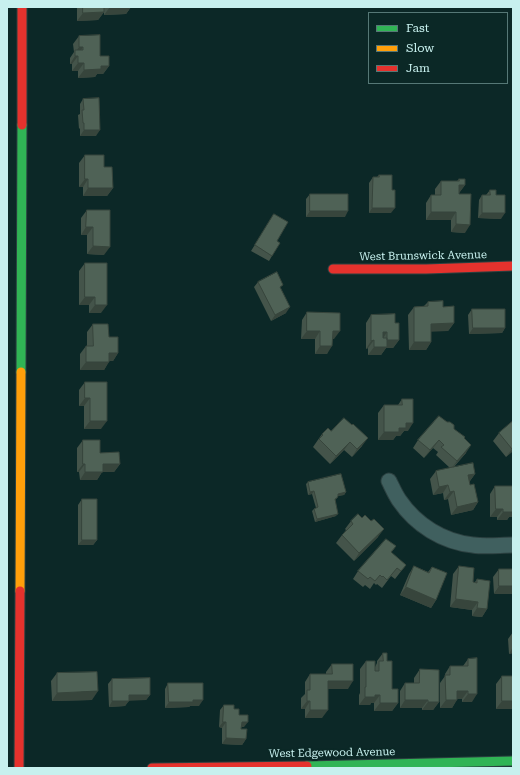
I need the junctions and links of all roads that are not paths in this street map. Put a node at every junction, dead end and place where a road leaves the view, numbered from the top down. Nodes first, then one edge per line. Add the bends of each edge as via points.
1 (22, 7) edge
2 (513, 266) edge
3 (333, 269) dead end
4 (389, 481) dead end
5 (513, 545) edge
6 (513, 761) edge
7 (369, 766) edge
8 (19, 768) edge
9 (152, 768) edge

1 - 8 street
2 - 3 street, West Brunswick Avenue
4 - 5 street via 410,514 444,539 473,545
6 - 7 street, West Edgewood Avenue
7 - 9 street, West Edgewood Avenue

